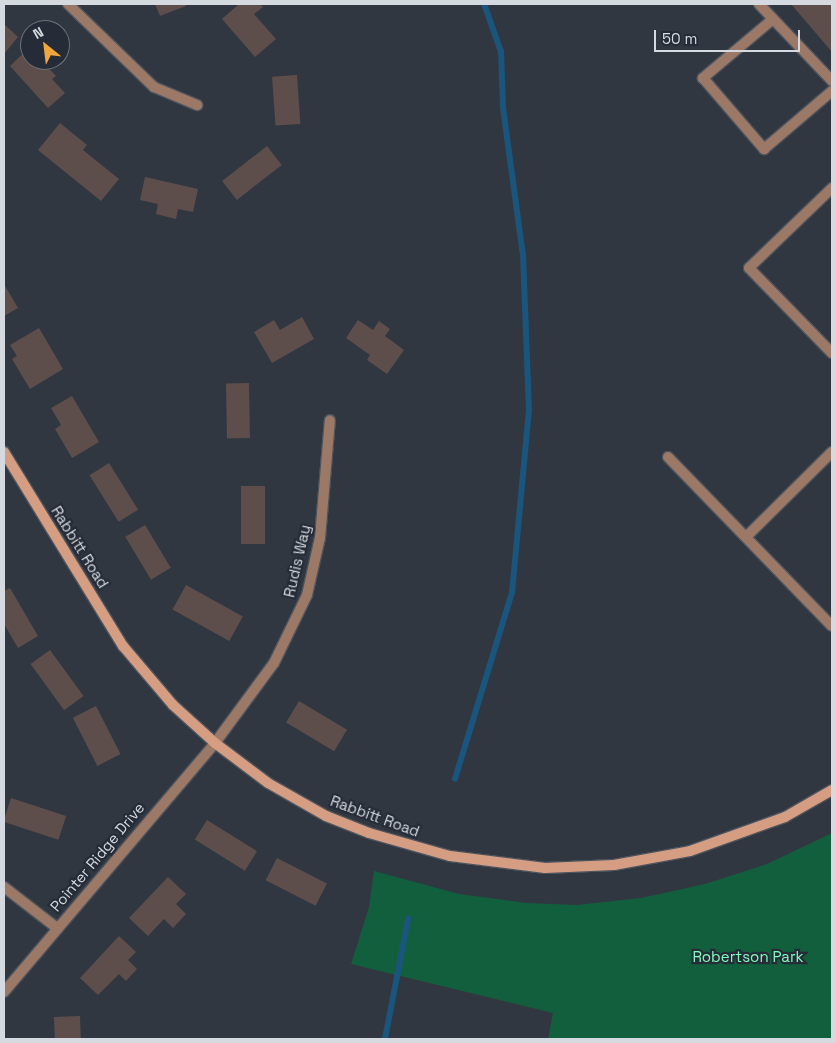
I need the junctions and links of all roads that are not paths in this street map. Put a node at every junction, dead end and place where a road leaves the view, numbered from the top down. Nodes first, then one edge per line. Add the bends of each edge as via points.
1 (68, 4) edge
2 (759, 4) edge
3 (773, 19) junction
4 (832, 81) edge
5 (832, 91) edge
6 (197, 104) dead end
7 (832, 188) edge
8 (832, 353) edge
9 (330, 420) dead end
10 (4, 452) edge
11 (832, 452) edge
12 (668, 457) dead end
13 (746, 537) junction
14 (832, 626) edge
15 (215, 743) junction
16 (832, 790) edge
17 (4, 888) edge
18 (56, 928) junction
19 (4, 992) edge

1 - 6 street via 154,87
2 - 3 street
3 - 4 street
3 - 5 street via 703,78 764,149
7 - 8 street via 749,268
9 - 15 street, Rudis Way via 320,538 307,595 274,663
10 - 15 street, Rabbitt Road via 123,646 174,704
11 - 13 street
12 - 13 street
13 - 14 street
15 - 16 street, Rabbitt Road via 268,783 326,816 369,833 450,856 545,868 614,865 690,851 785,817
15 - 18 street, Pointer Ridge Drive
17 - 18 street
18 - 19 street, Pointer Ridge Drive

